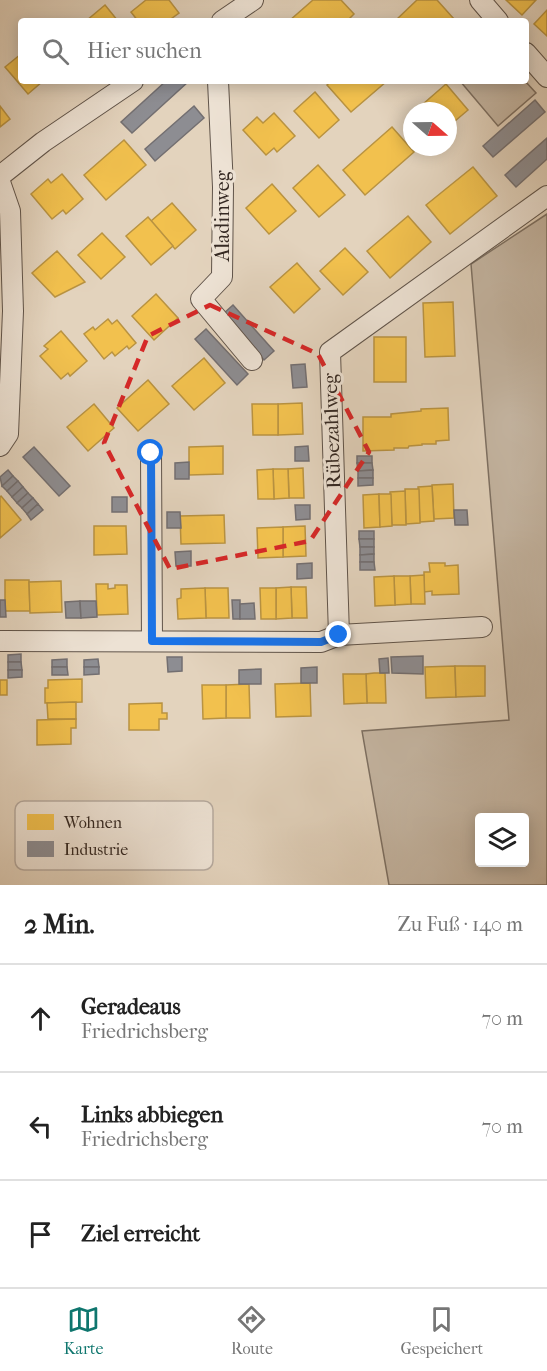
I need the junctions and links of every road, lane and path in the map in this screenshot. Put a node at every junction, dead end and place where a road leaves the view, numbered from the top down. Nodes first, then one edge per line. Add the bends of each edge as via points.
1 (253, 0) edge
2 (480, 0) edge
3 (226, 18) edge
4 (495, 18) edge
5 (529, 56) edge
6 (547, 77) edge
7 (129, 84) edge
8 (218, 84) edge
9 (0, 176) edge
10 (0, 182) edge
11 (547, 196) edge
12 (252, 360) dead end
13 (0, 446) edge
14 (151, 453) dead end
15 (482, 627) dead end
16 (339, 635) junction
17 (0, 641) edge
18 (152, 641) junction

1 - 3 street
2 - 4 street
5 - 6 street
7 - 9 street
8 - 12 street, Aladinweg via 222,277 201,299
10 - 13 street via 10,211 13,311 8,434
11 - 16 street, Rübezahlweg via 330,352
14 - 18 street
15 - 16 street
16 - 18 street via 321,642
17 - 18 street

